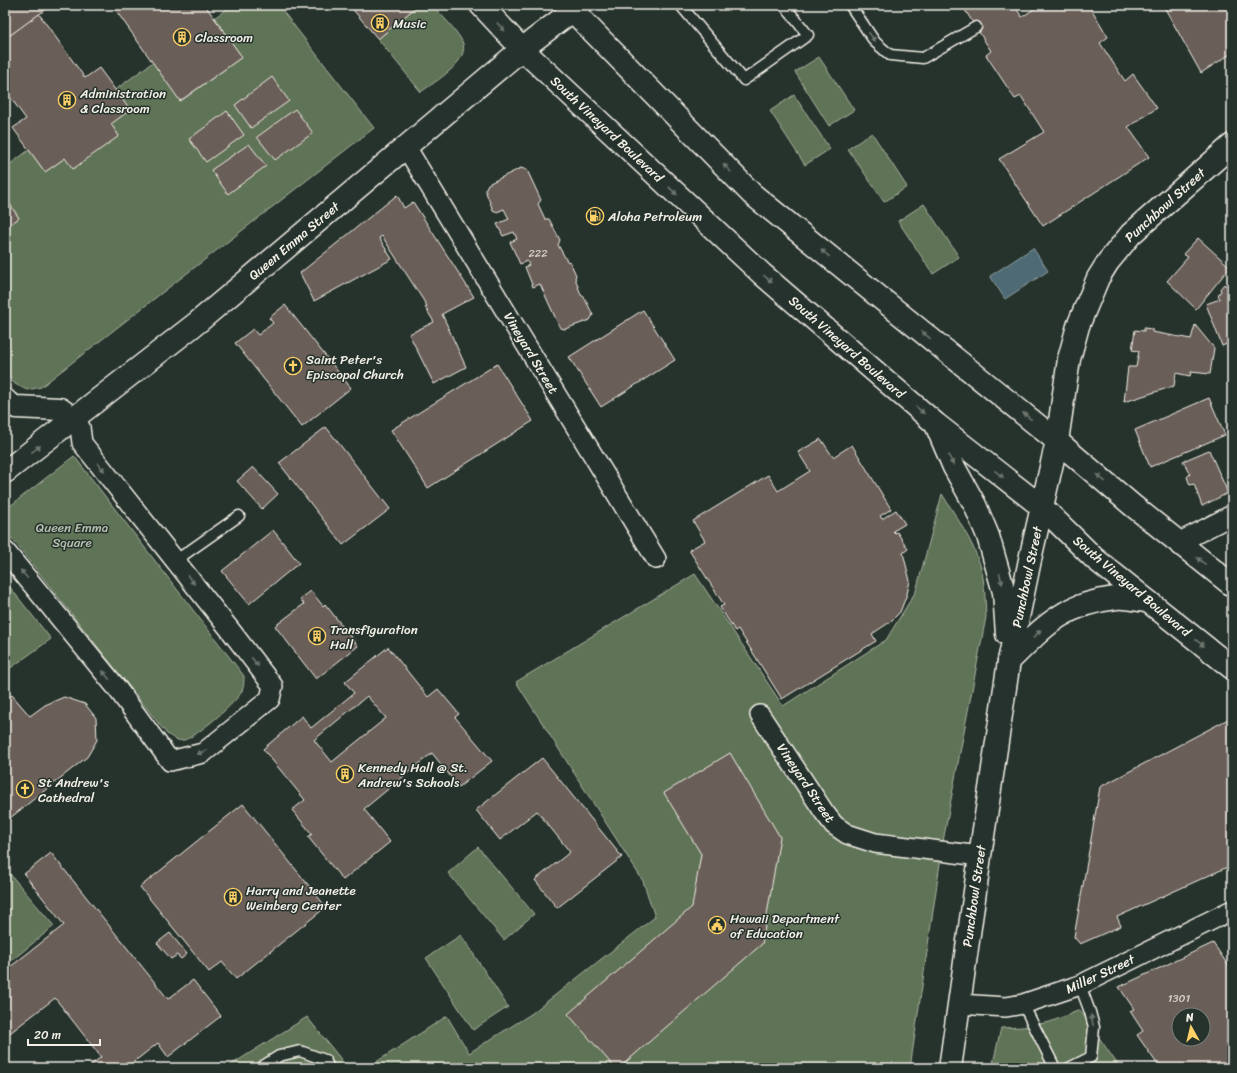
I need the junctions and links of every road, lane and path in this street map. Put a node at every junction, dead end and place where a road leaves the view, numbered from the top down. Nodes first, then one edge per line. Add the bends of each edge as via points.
1 (481, 5) edge
2 (684, 5) edge
3 (784, 5) edge
4 (850, 5) edge
5 (573, 7) edge
6 (976, 27) dead end
7 (522, 49) junction
8 (1232, 145) edge
9 (406, 147) junction
10 (5, 400) edge
11 (74, 419) junction
12 (936, 424) junction
13 (1058, 441) junction
14 (5, 472) edge
15 (1043, 508) junction
16 (1232, 515) edge
17 (239, 516) dead end
18 (1178, 542) junction
19 (5, 551) edge
20 (656, 560) dead end
21 (175, 561) junction
22 (1232, 585) edge
23 (1147, 601) junction
24 (1009, 661) junction
25 (1232, 668) edge
26 (760, 715) dead end
27 (980, 856) junction
28 (1232, 910) edge
29 (1080, 985) junction
30 (959, 1004) junction
31 (1023, 1004) junction
32 (260, 1068) edge
33 (329, 1068) edge
34 (950, 1068) edge
35 (1055, 1068) edge
36 (1070, 1068) edge

1 -> 7 main road, South Vineyard Boulevard
2 - 3 lane via 682,7 744,80 808,35
4 -> 6 lane via 875,42 890,55 923,58
5 - 7 main road, Queen Emma Street
13 -> 5 main road via 752,194
7 - 9 main road, Queen Emma Street
7 -> 12 main road, South Vineyard Boulevard via 762,274
8 - 13 main road, Punchbowl Street via 1131,234 1098,278 1073,342
9 - 11 main road, Queen Emma Street via 198,322
9 - 20 street, Vineyard Street
10 - 11 main road via 16,407 60,409
14 -> 11 main road, Queen Emma Street
11 -> 21 street via 80,428 82,443
12 -> 15 main road, South Vineyard Boulevard
12 -> 24 main road via 954,467 975,505 995,556 1004,592
13 - 15 main road, Punchbowl Street
18 -> 13 main road
15 - 23 main road, South Vineyard Boulevard via 1095,559
15 - 24 main road, Punchbowl Street
16 - 18 street
17 - 21 lane
22 -> 18 main road
21 -> 19 street via 273,686 270,698 204,753 170,761 116,687
24 -> 23 main road via 1049,623 1068,611 1118,598
23 -> 25 main road, South Vineyard Boulevard
24 - 27 main road, Punchbowl Street
26 - 27 street, Vineyard Street via 824,812 834,825 847,834 875,843
27 - 30 main road, Punchbowl Street
28 - 29 street, Miller Street
29 - 31 street, Miller Street
36 -> 29 lane via 1091,1057 1094,1027
30 - 31 street, Miller Street via 1006,1007
30 - 34 main road, Punchbowl Street
31 - 35 lane
32 - 33 lane via 280,1056 300,1051 325,1060

